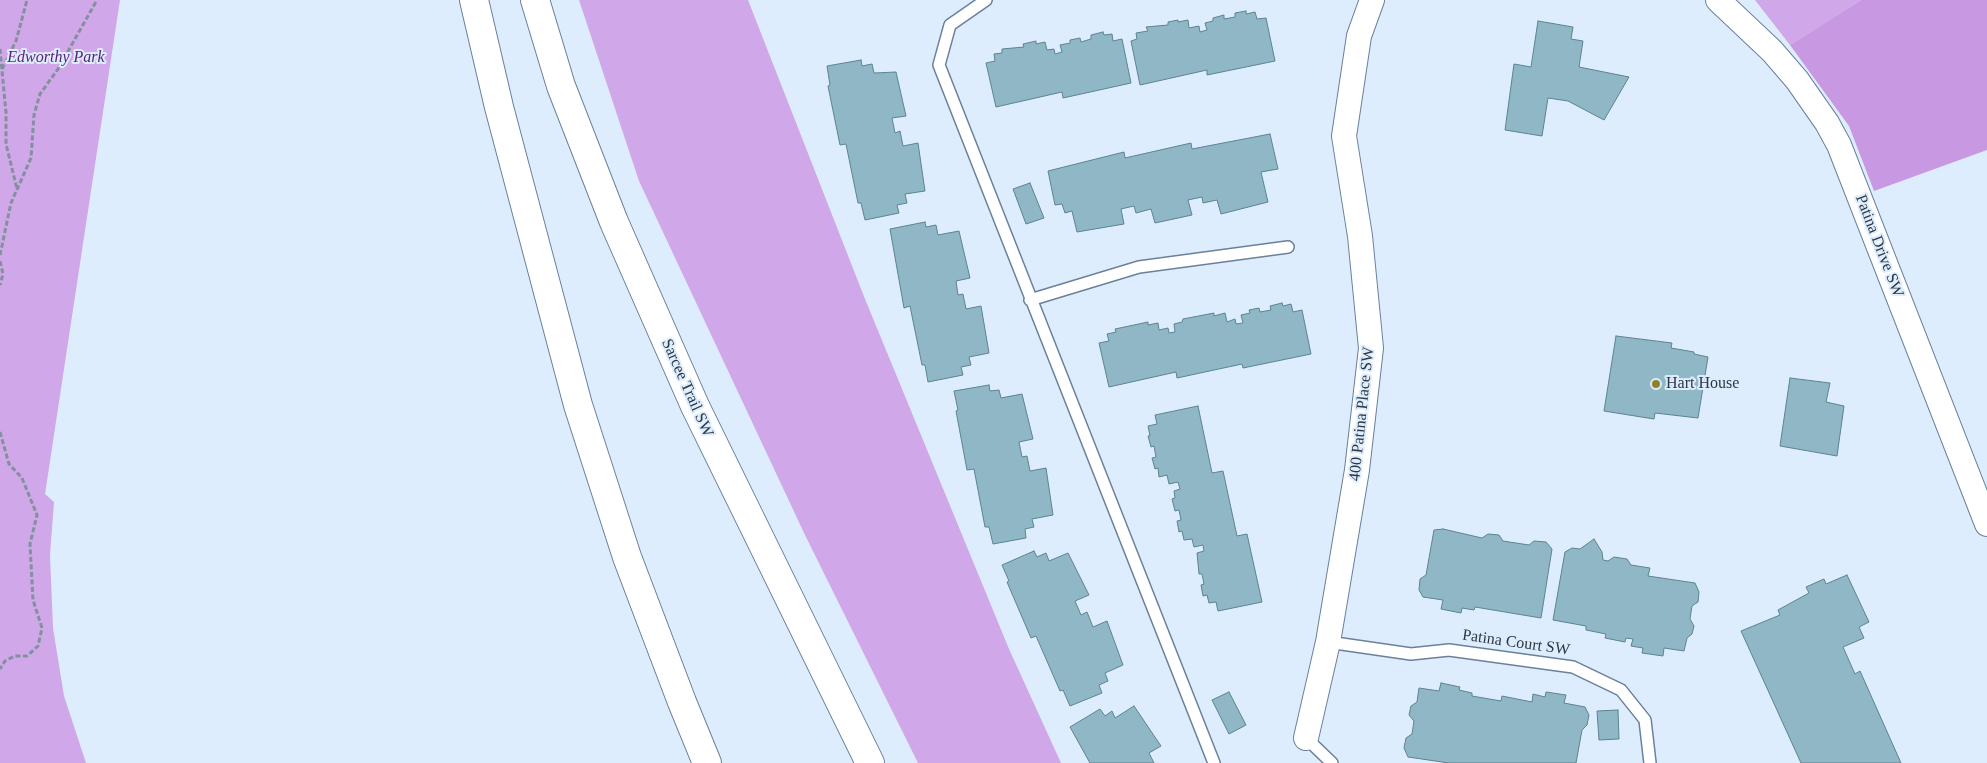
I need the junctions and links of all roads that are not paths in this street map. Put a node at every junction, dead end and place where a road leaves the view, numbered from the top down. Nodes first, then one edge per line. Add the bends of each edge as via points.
1 (474, 0) edge
2 (535, 0) edge
3 (986, 0) edge
4 (1372, 0) edge
5 (1718, 0) edge
6 (1288, 247) dead end
7 (1030, 300) junction
8 (1987, 524) edge
9 (1328, 642) junction
10 (1306, 738) junction
11 (707, 763) edge
12 (870, 763) edge
13 (1214, 763) edge
14 (1321, 763) edge
15 (1332, 763) edge
16 (1650, 763) edge

1 - 11 highway via 578,405 627,557
2 - 12 highway, Sarcee Trail SW via 561,86 629,257 694,406
3 - 7 lane via 950,25 939,65
4 - 9 street, 400 Patina Place SW via 1359,36 1344,136 1360,236 1371,348 1357,470
5 - 8 street, Patina Drive SW via 1772,51 1797,80 1839,145
6 - 7 lane via 1139,266
7 - 13 lane
9 - 10 street, 400 Patina Place SW
9 - 16 lane, Patina Court SW via 1411,654 1450,650 1573,666 1621,690 1645,720
10 - 14 lane
10 - 15 lane

